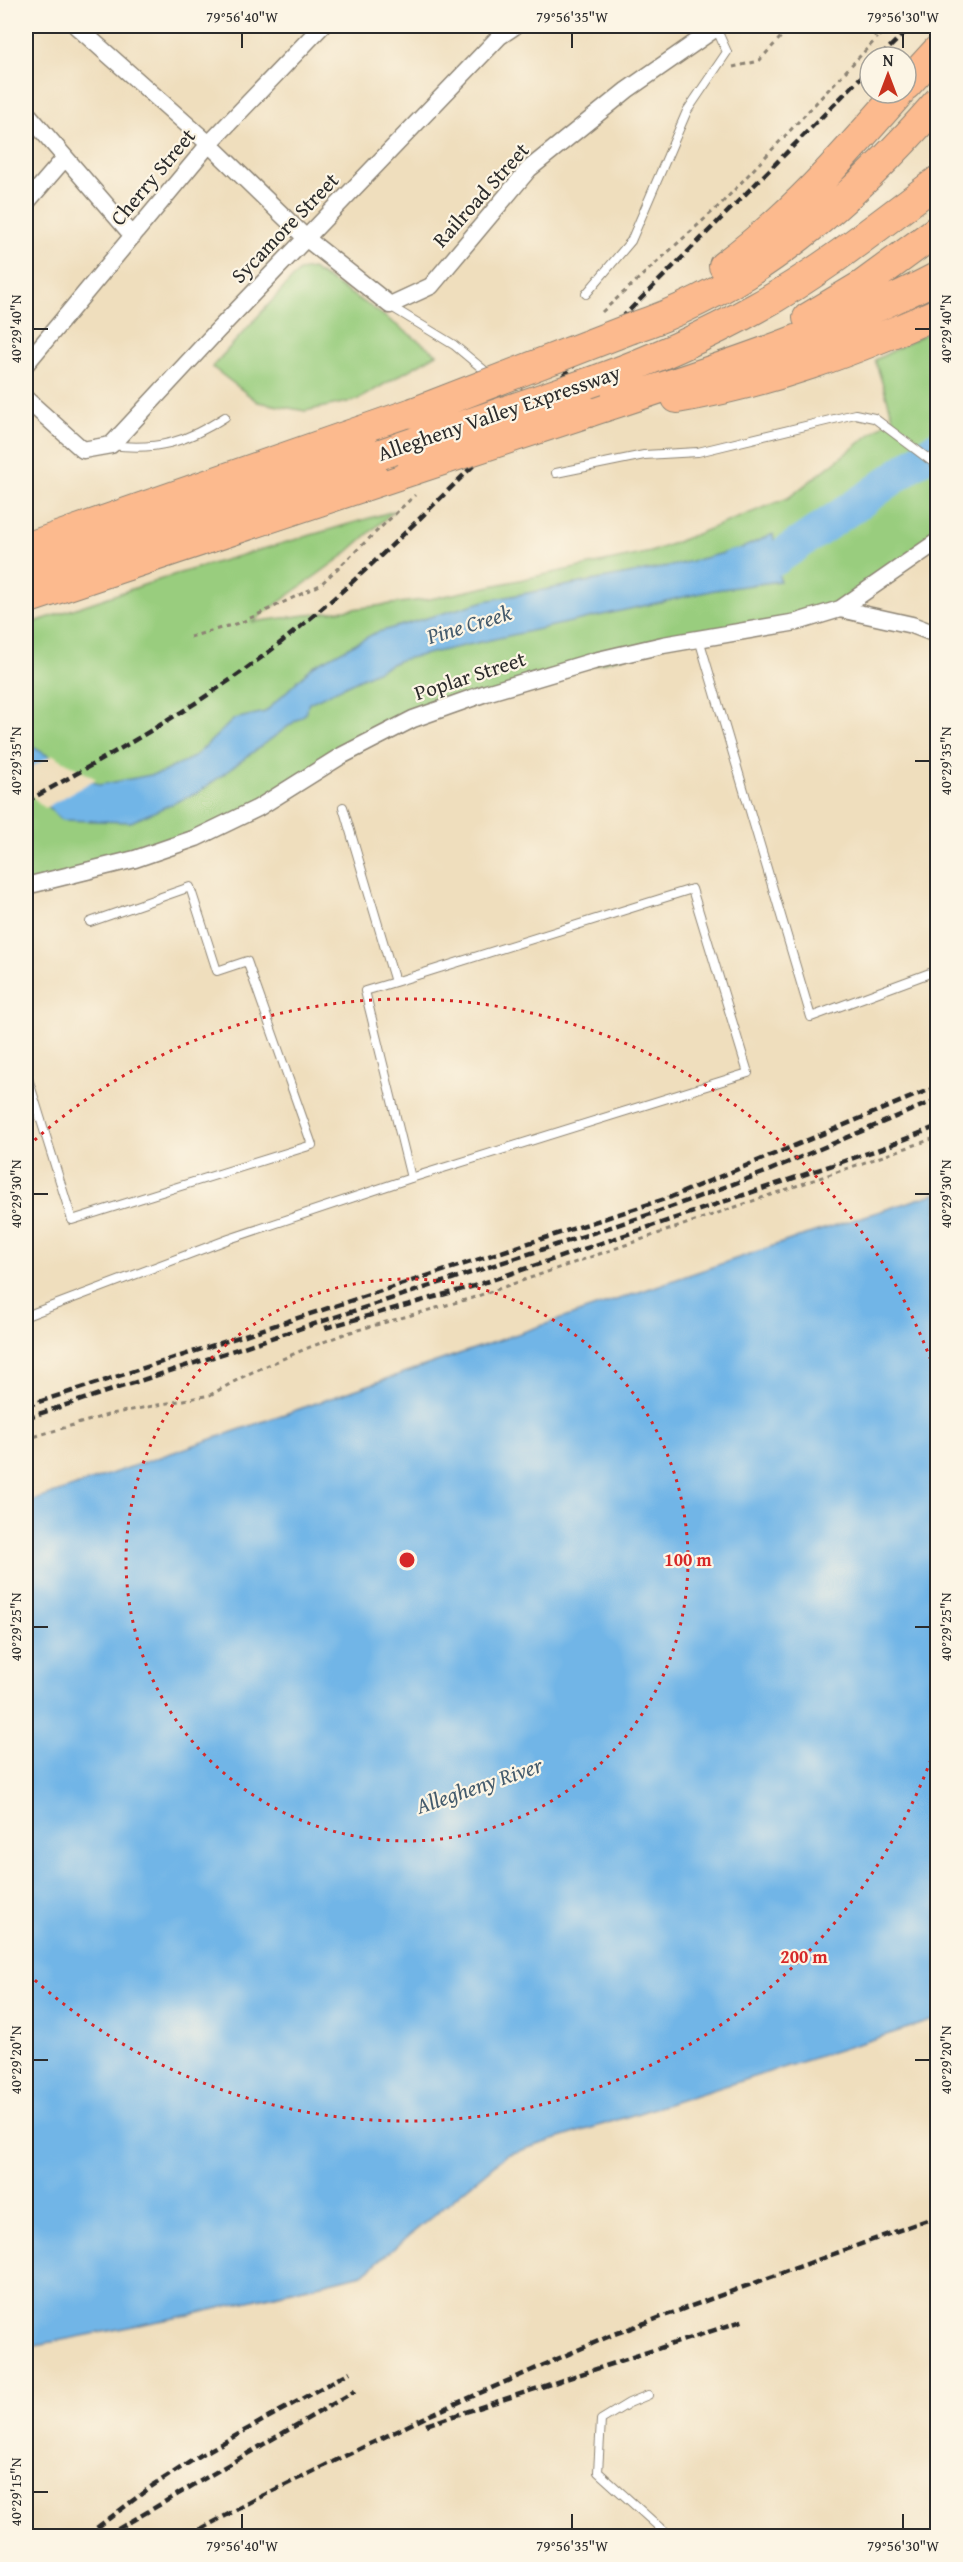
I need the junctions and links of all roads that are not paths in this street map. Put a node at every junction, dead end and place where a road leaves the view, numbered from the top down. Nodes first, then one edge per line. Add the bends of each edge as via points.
1 (76, 26) edge
2 (322, 26) edge
3 (515, 26) edge
4 (717, 27) edge
5 (938, 50) edge
6 (918, 72) edge
7 (938, 102) edge
8 (888, 105) edge
9 (26, 112) edge
10 (209, 144) junction
11 (64, 159) junction
12 (937, 182) edge
13 (26, 203) edge
14 (938, 230) edge
15 (133, 236) junction
16 (307, 239) junction
17 (938, 277) edge
18 (586, 294) dead end
19 (390, 305) junction
20 (938, 313) edge
21 (632, 328) junction
22 (742, 359) junction
23 (26, 364) edge
24 (508, 388) dead end
25 (26, 399) edge
26 (588, 412) junction
27 (225, 417) dead end
28 (111, 445) junction
29 (938, 466) edge
30 (556, 473) dead end
31 (938, 541) edge
32 (26, 548) edge
33 (26, 572) edge
34 (26, 599) edge
35 (840, 609) junction
36 (938, 635) edge
37 (699, 639) junction
38 (343, 807) dead end
39 (26, 886) edge
40 (90, 922) dead end
41 (938, 970) edge
42 (395, 982) junction
43 (26, 1072) edge
44 (411, 1178) junction
45 (26, 1316) edge
46 (648, 2395) dead end
47 (669, 2536) edge

1 - 10 street
2 - 10 street, Cherry Street
3 - 16 street, Sycamore Street via 500,36
4 - 18 lane via 727,52 687,111 631,241
4 - 19 street, Railroad Street via 627,90 529,169 431,286
5 - 6 highway
7 - 21 highway via 870,174 771,256 706,299
8 - 21 highway via 783,219
9 - 11 street
10 - 15 street, Cherry Street
10 - 16 street
11 - 13 street
11 - 15 street
12 - 33 highway, Allegheny Valley Expressway, bridge via 838,255 758,307 700,337 597,381
14 - 22 highway via 863,285
15 - 23 street, Cherry Street
16 - 19 street
16 - 28 street, Sycamore Street
17 - 22 highway, Allegheny Valley Expressway via 808,335
19 - 24 lane via 454,345
20 - 26 highway via 781,375 695,395
21 - 32 highway, bridge via 413,413
22 - 26 highway, Allegheny Valley Expressway
25 - 28 street via 83,450
26 - 34 highway, Allegheny Valley Expressway, bridge
27 - 28 lane via 173,444 136,448
29 - 30 lane via 874,418 855,414 698,452 644,455
31 - 35 street, Poplar Street
35 - 36 street
35 - 37 street, Poplar Street via 797,622
37 - 39 street, Poplar Street via 594,661 413,719 341,756 258,808 196,838 135,859
37 - 41 lane via 811,1017
38 - 42 lane
40 - 43 lane via 190,887 217,971 247,961 312,1145 72,1220
42 - 44 lane via 365,991
42 - 44 lane via 692,889 748,1073
44 - 45 lane via 229,1239
46 - 47 lane via 601,2420 598,2472

